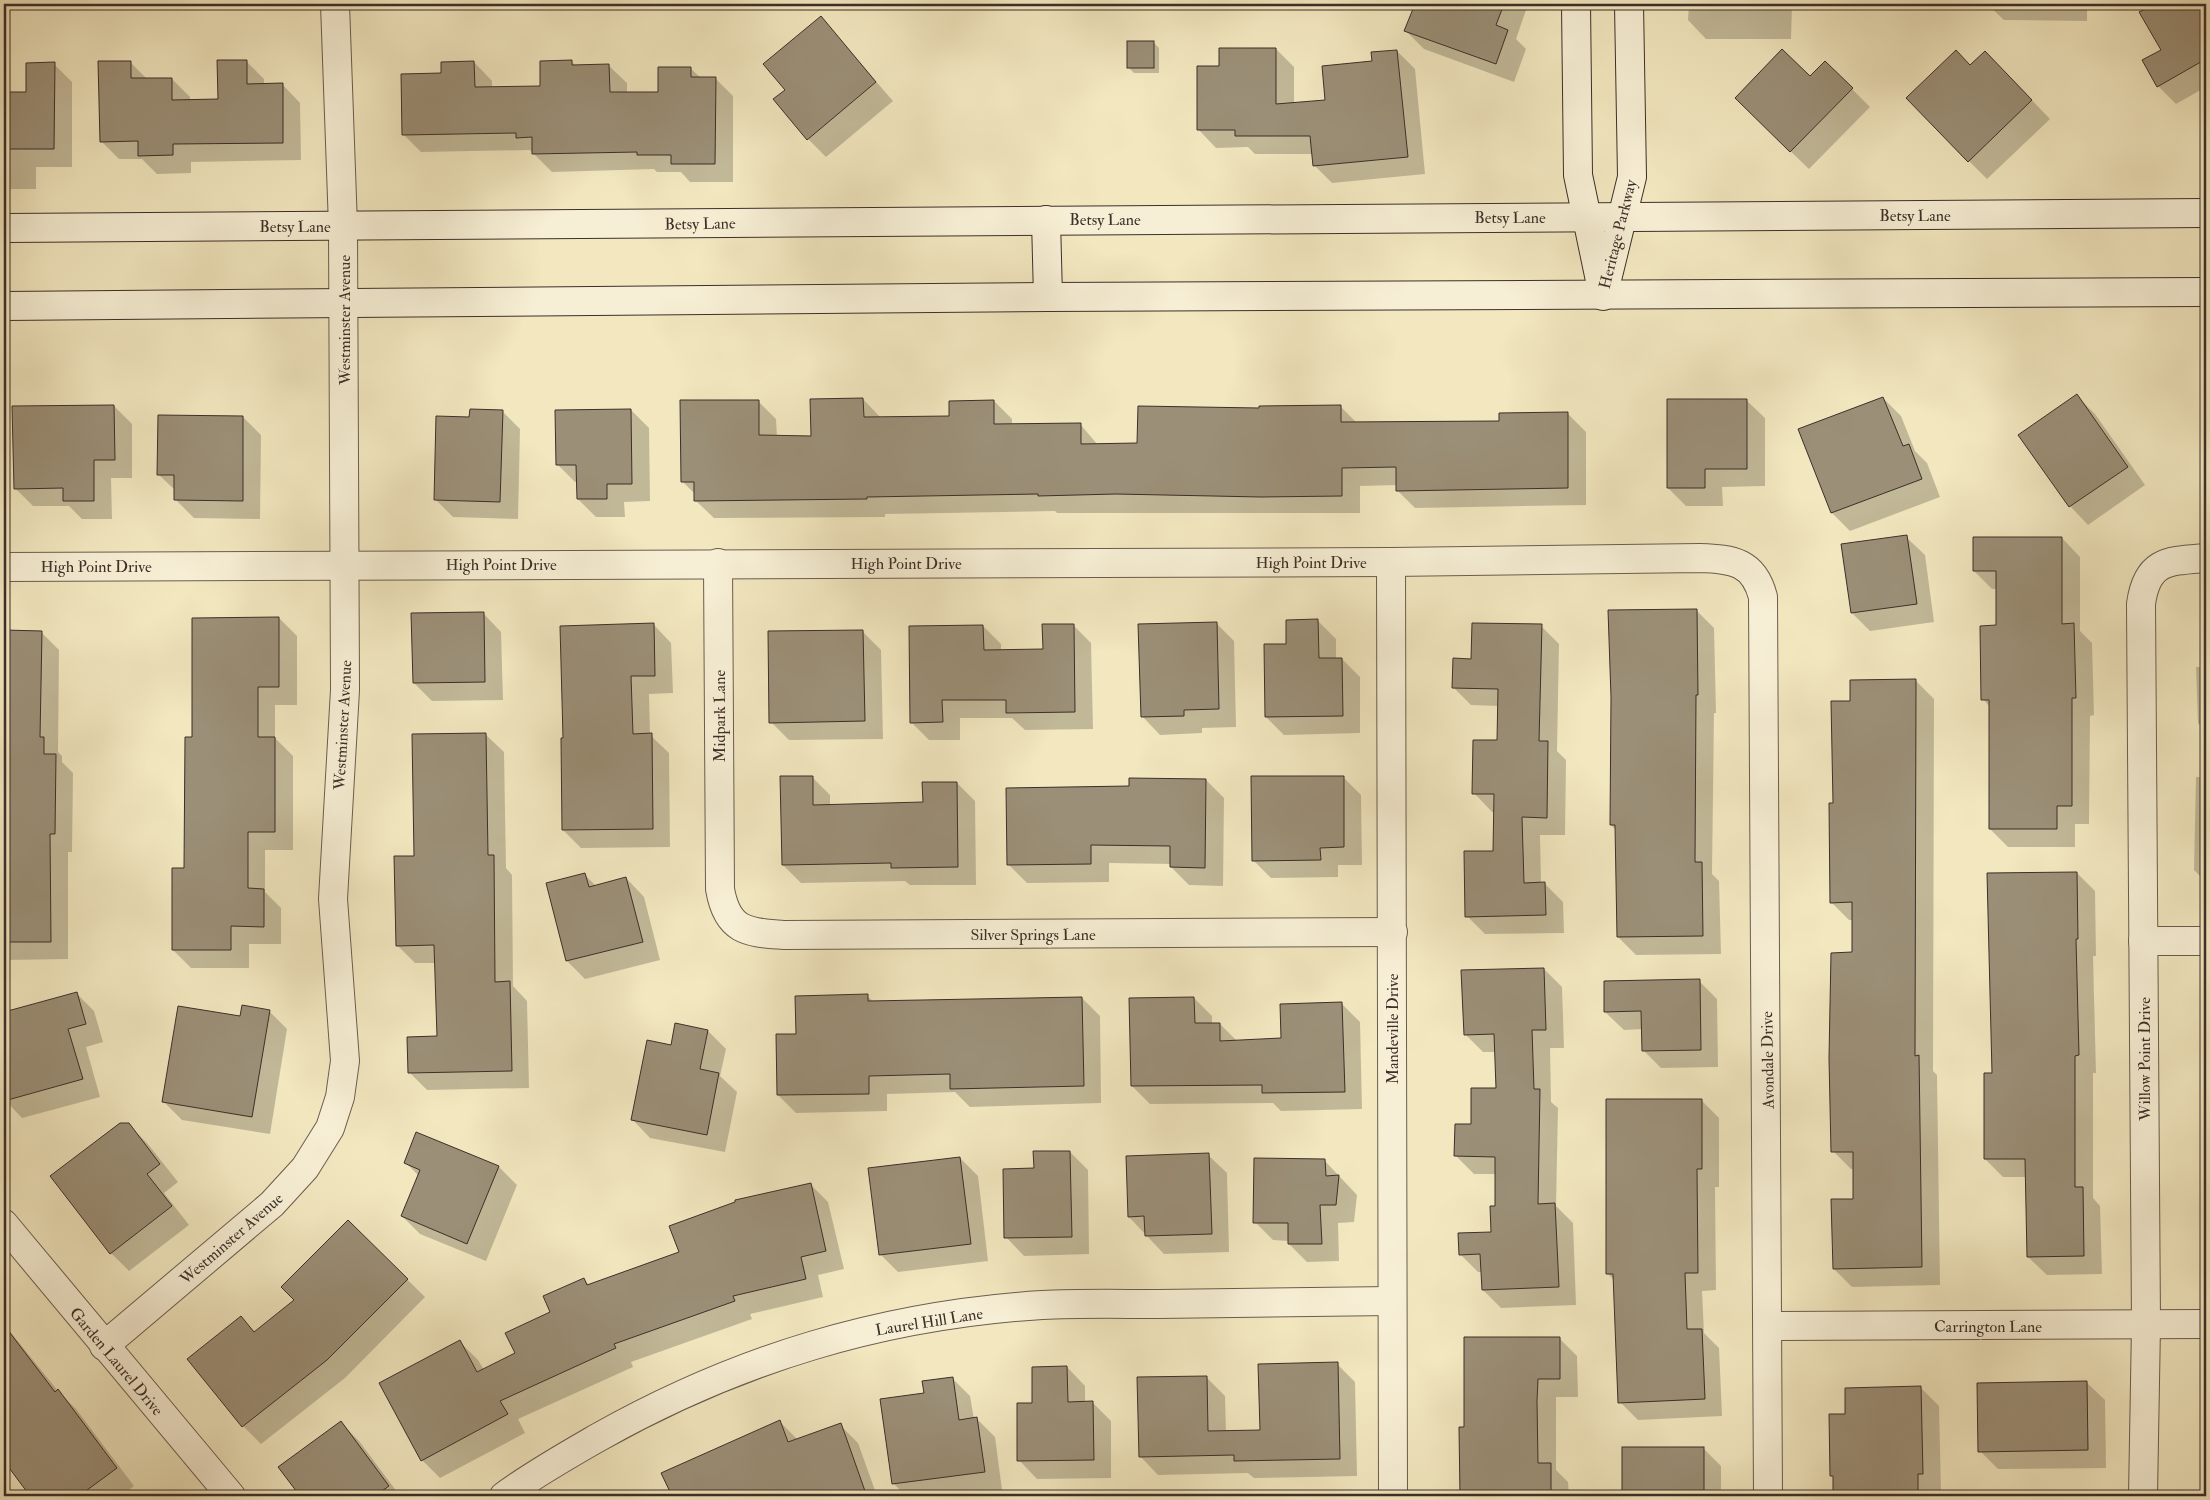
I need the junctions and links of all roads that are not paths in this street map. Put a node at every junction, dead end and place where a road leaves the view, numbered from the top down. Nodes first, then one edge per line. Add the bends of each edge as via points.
1 (335, 4) edge
2 (1576, 4) edge
3 (1629, 4) edge
4 (2206, 213) edge
5 (1621, 216) junction
6 (1586, 217) junction
7 (1046, 220) junction
8 (344, 226) junction
9 (4, 228) edge
10 (2206, 292) edge
11 (1603, 296) junction
12 (1048, 297) junction
13 (344, 304) junction
14 (4, 306) edge
15 (2206, 558) edge
16 (1391, 562) junction
17 (718, 563) junction
18 (345, 564) junction
19 (4, 567) edge
20 (1763, 623) joint
21 (719, 869) joint
22 (1393, 932) junction
23 (2143, 941) junction
24 (2206, 941) edge
25 (4, 1224) edge
26 (1392, 1301) junction
27 (2206, 1324) edge
28 (1769, 1326) junction
29 (2146, 1326) junction
30 (104, 1346) junction
31 (231, 1496) edge
32 (504, 1496) edge
33 (1393, 1496) edge
34 (1768, 1496) edge
35 (2143, 1496) edge

1 - 8 street, Westminster Avenue
2 - 6 street, Heritage Parkway via 1578,175
3 - 5 street, Heritage Parkway via 1632,177
4 - 5 street, Betsy Lane
5 - 6 street, Betsy Lane
5 - 11 street, Heritage Parkway
6 - 7 street, Betsy Lane
6 - 11 street, Heritage Parkway
7 - 8 street, Betsy Lane
7 - 12 street
8 - 9 street, Betsy Lane
8 - 13 street, Westminster Avenue
10 - 11 street
11 - 12 street
12 - 13 street
13 - 14 street
13 - 18 street, Westminster Avenue
15 - 23 street, Willow Point Drive via 2167,562 2152,571 2144,586
16 - 17 street, High Point Drive
16 - 20 street, High Point Drive via 1728,559 1750,571 1759,582 1763,597
16 - 22 street, Mandeville Drive
17 - 18 street, High Point Drive
17 - 21 street, Midpark Lane
18 - 19 street, High Point Drive
18 - 30 street, Westminster Avenue via 345,690 332,899 345,1061 340,1096 330,1128 305,1168 272,1204
20 - 28 street, Avondale Drive
21 - 22 street, Silver Springs Lane via 723,906 730,921 758,933
22 - 26 street, Mandeville Drive
23 - 24 street
23 - 29 street, Willow Point Drive
25 - 30 street, Garden Laurel Drive
26 - 32 street, Laurel Hill Lane via 1042,1305 896,1324 821,1342 694,1388 633,1418
26 - 33 street, Mandeville Drive
27 - 29 street, Carrington Lane
28 - 29 street, Carrington Lane
28 - 34 street, Avondale Drive
29 - 35 street, Willow Point Drive
30 - 31 street, Garden Laurel Drive

